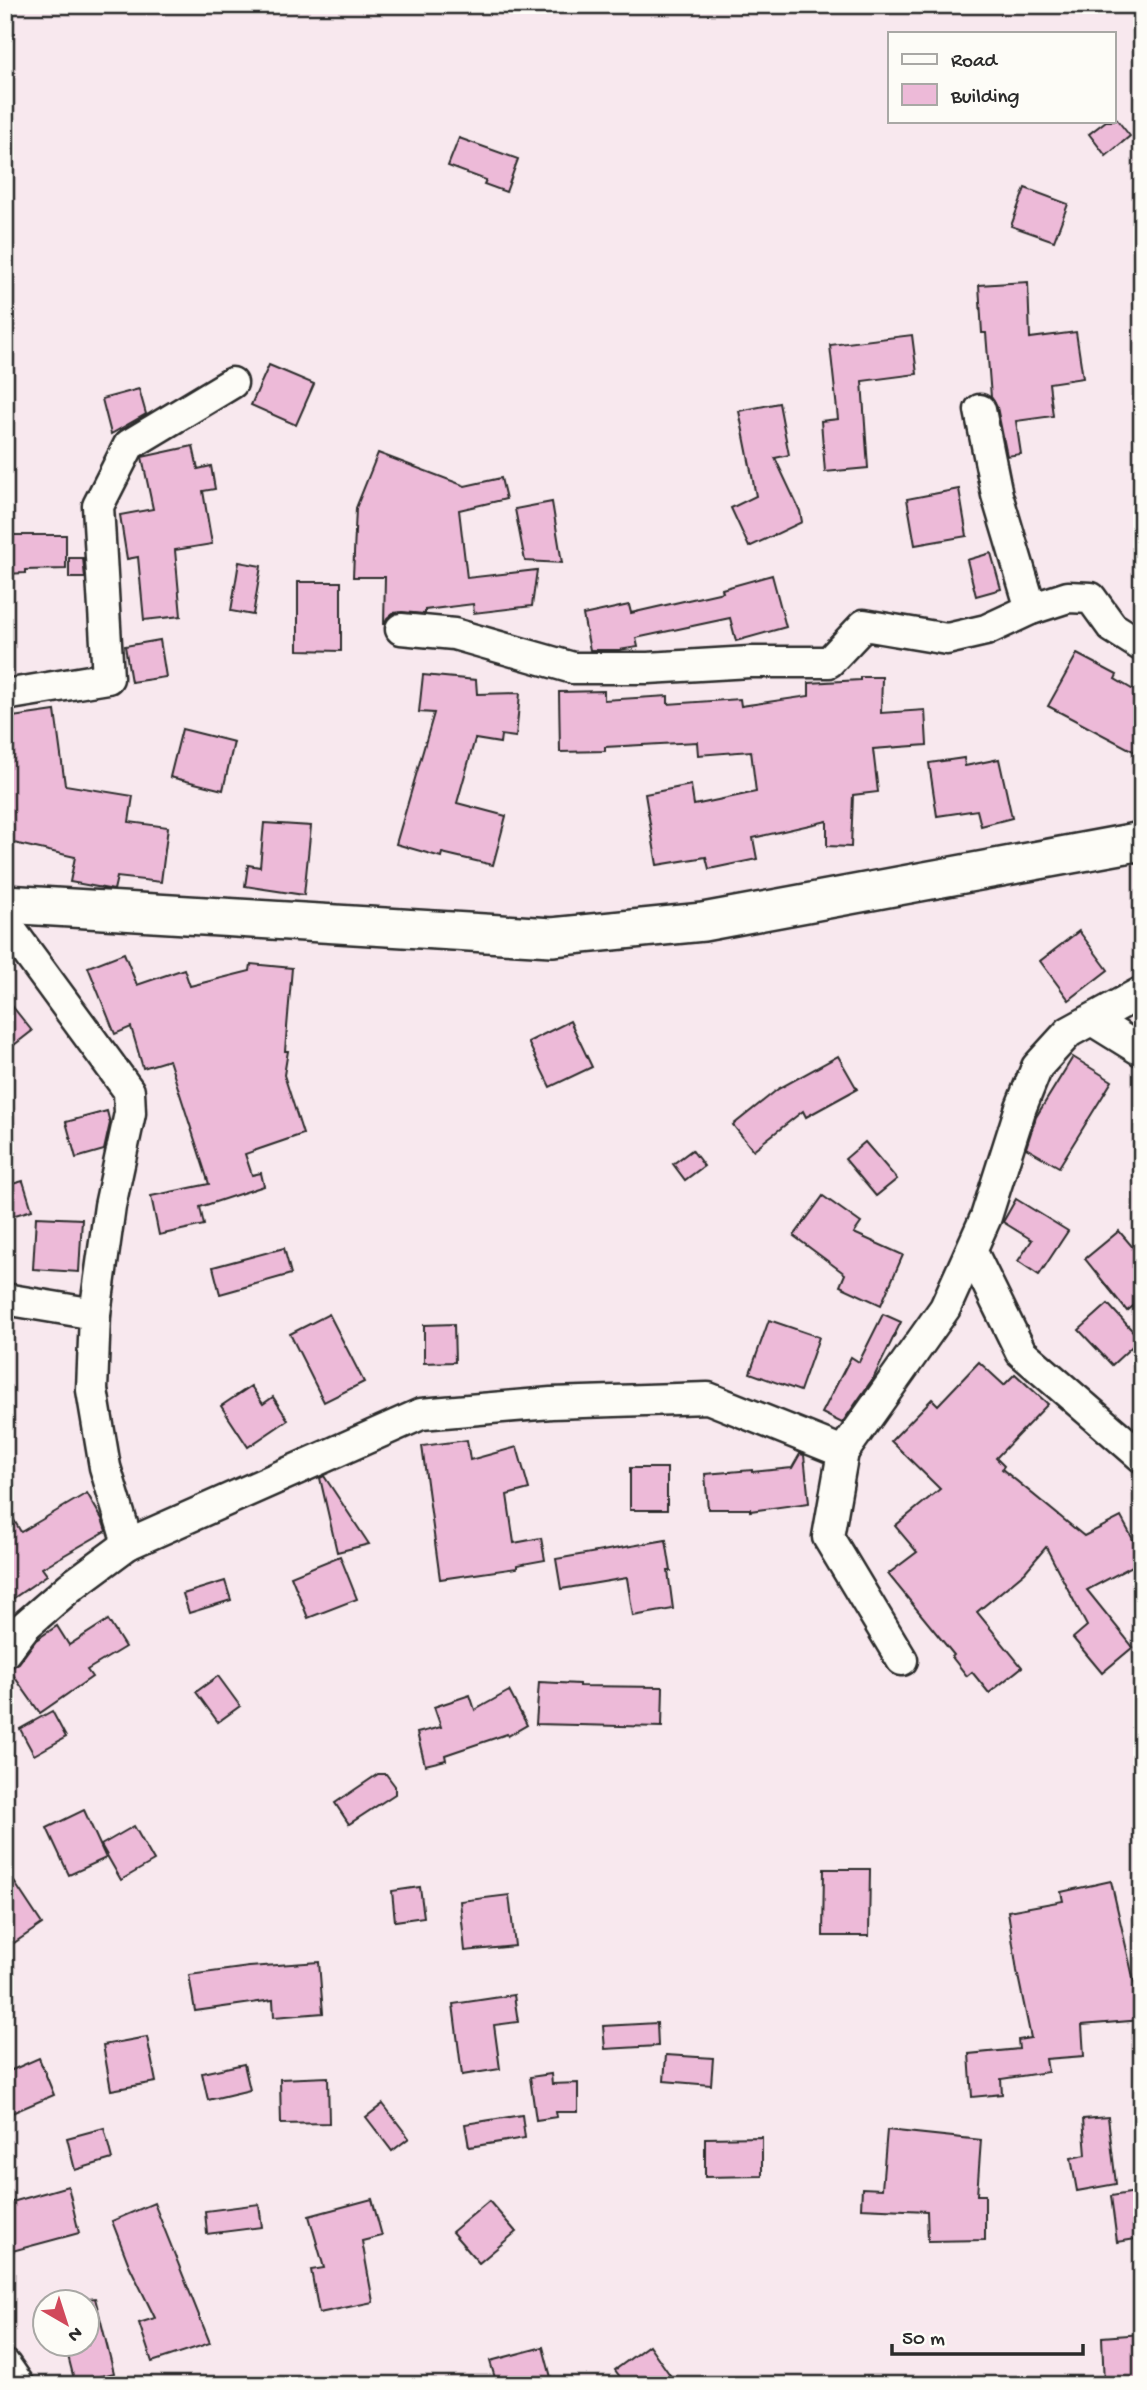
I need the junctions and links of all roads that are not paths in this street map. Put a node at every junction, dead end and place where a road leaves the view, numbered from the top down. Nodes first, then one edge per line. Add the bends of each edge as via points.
1 (232, 383) dead end
2 (980, 410) dead end
3 (1031, 609) junction
4 (401, 629) dead end
5 (1142, 646) edge
6 (5, 695) edge
7 (1142, 841) edge
8 (5, 904) edge
9 (5, 922) edge
10 (1142, 992) edge
11 (1092, 1020) junction
12 (1142, 1051) edge
13 (972, 1252) junction
14 (5, 1299) edge
15 (95, 1314) junction
16 (843, 1452) junction
17 (1142, 1457) edge
18 (128, 1544) junction
19 (5, 1652) edge
20 (902, 1660) dead end
21 (5, 2365) edge
22 (19, 2385) edge

1 - 6 street via 129,445 98,506 108,678
2 - 3 street via 997,495
3 - 4 street via 986,630 947,639 864,625 829,662 648,668 573,667 454,634
3 - 5 street via 1068,597 1091,598 1112,627
7 - 8 street via 703,922 552,937
9 - 15 street via 129,1091 130,1113 110,1206
10 - 11 street
11 - 12 street
11 - 13 street via 1069,1032 1037,1067
13 - 16 street via 945,1308
13 - 17 street via 1021,1352
14 - 15 street
15 - 18 street via 92,1390 104,1468
16 - 18 street via 708,1398 551,1403 421,1414
16 - 20 street via 828,1536
18 - 19 street via 25,1626
21 - 22 street

